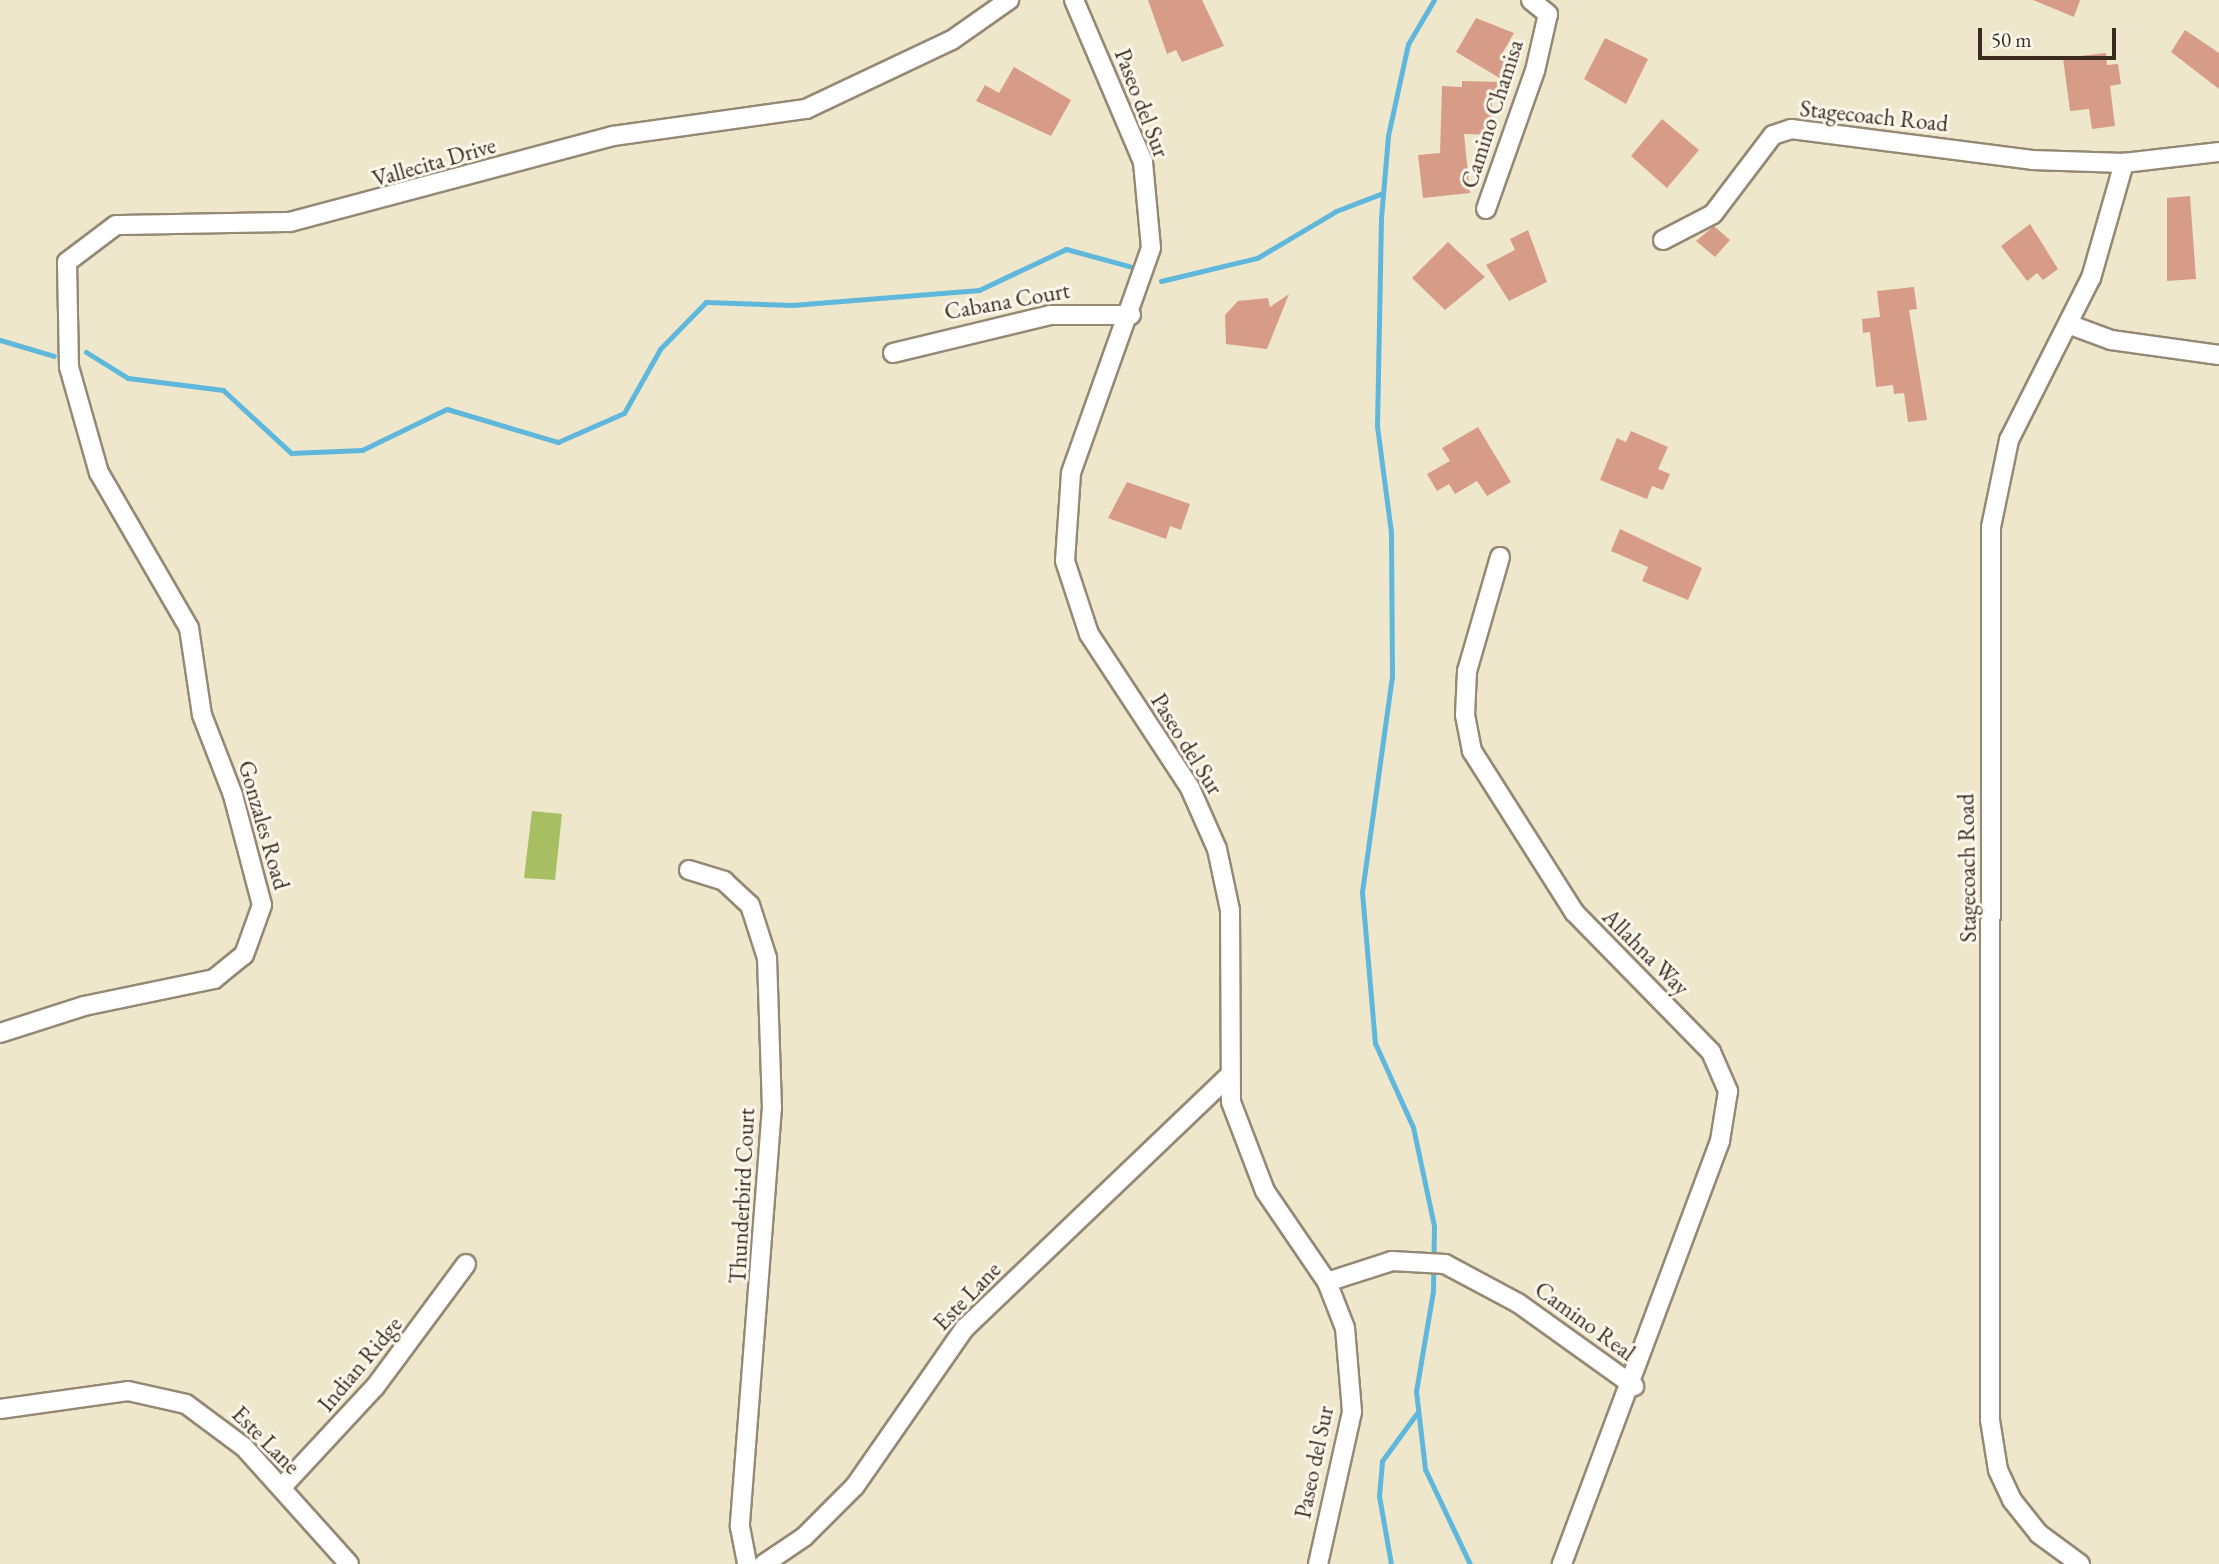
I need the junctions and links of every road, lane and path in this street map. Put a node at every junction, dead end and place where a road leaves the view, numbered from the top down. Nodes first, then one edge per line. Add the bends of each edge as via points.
1 (1009, 0) edge
2 (1074, 0) edge
3 (1531, 0) edge
4 (2219, 152) edge
5 (2124, 163) junction
6 (1486, 209) dead end
7 (1663, 240) dead end
8 (1131, 315) junction
9 (2068, 324) junction
10 (893, 353) dead end
11 (2219, 355) edge
12 (99, 473) joint
13 (1500, 557) dead end
14 (689, 870) dead end
15 (0, 1033) edge
16 (1227, 1078) junction
17 (466, 1264) dead end
18 (1327, 1282) junction
19 (1633, 1386) junction
20 (0, 1409) edge
21 (281, 1488) junction
22 (349, 1564) edge
23 (747, 1564) edge
24 (764, 1564) edge
25 (1318, 1564) edge
26 (1562, 1564) edge
27 (2080, 1564) edge

1 - 12 street, Vallecita Drive via 952,40 806,109 613,136 290,222 116,225 67,262 69,367
2 - 8 street, Paseo del Sur via 1143,162 1152,248
3 - 6 street, Camino Chamisa via 1548,14 1535,71
4 - 5 street, Stagecoach Road
5 - 7 street, Stagecoach Road via 2032,160 1791,130 1773,135 1713,214
5 - 9 street, Stagecoach Road via 2097,264
8 - 10 street, Cabana Court via 1050,315
8 - 16 street, Paseo del Sur via 1071,473 1065,561 1089,634 1190,788 1217,849 1230,910
9 - 11 street via 2111,340
9 - 27 street, Stagecoach Road via 2009,440 1992,527 1986,1300 1998,1470 2029,1524
12 - 15 street, Gonzales Road via 194,640 202,715 237,807 262,905 244,955 214,979 84,1006
13 - 19 street, Allahna Way via 1467,671 1465,715 1472,751 1574,912 1712,1052 1728,1091 1725,1125
14 - 23 street, Thunderbird Court via 724,881 745,899 759,920 767,958 772,1107 740,1527
16 - 18 street, Paseo del Sur via 1265,1191
16 - 24 street, Este Lane via 965,1328 855,1486 822,1521
17 - 21 street, Indian Ridge via 376,1387
18 - 19 street, Camino Real via 1392,1261 1435,1261 1512,1299
18 - 25 street, Paseo del Sur via 1345,1328 1352,1392
19 - 26 street, Camino Real
20 - 21 street, Este Lane via 105,1391 169,1397 216,1422
21 - 22 street, Este Lane

